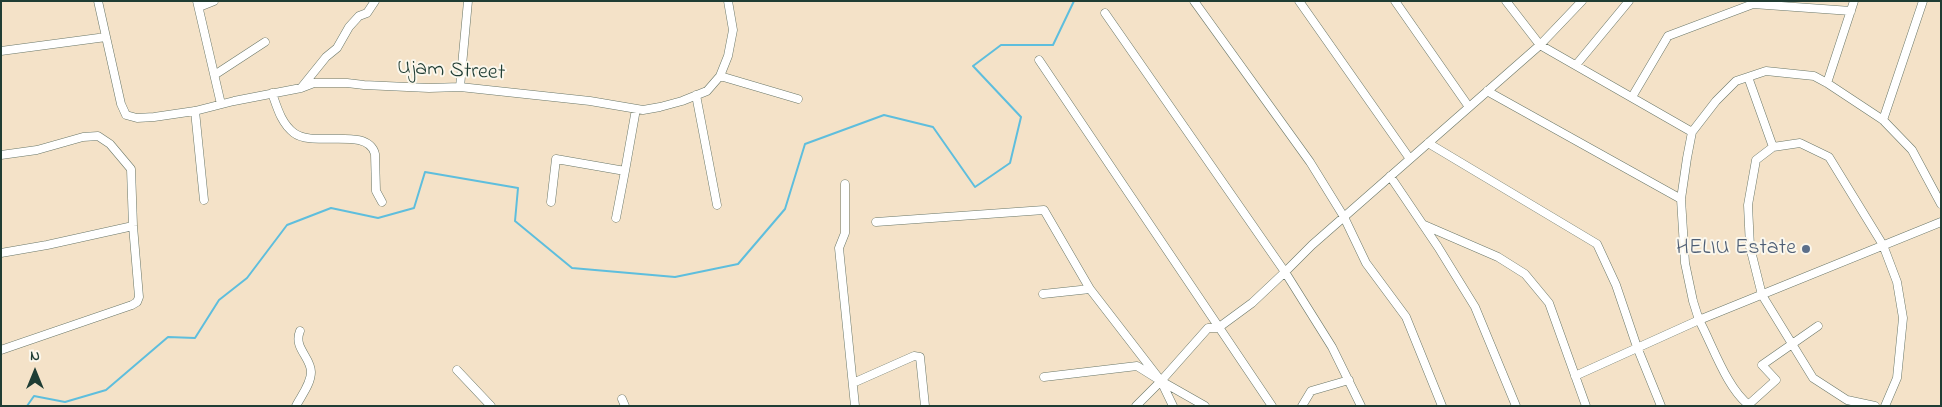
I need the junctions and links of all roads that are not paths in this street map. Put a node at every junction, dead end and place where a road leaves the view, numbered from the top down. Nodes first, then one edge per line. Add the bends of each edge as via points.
1 (98, 1) edge
2 (214, 1) edge
3 (375, 1) edge
4 (468, 1) edge
5 (728, 1) edge
6 (1194, 1) edge
7 (1300, 1) edge
8 (1395, 1) edge
9 (1506, 1) edge
10 (1582, 1) edge
11 (1629, 1) edge
12 (1854, 1) edge
13 (1923, 1) edge
14 (198, 4) edge
15 (1851, 11) junction
16 (1105, 13) dead end
17 (106, 38) junction
18 (265, 42) dead end
19 (1540, 45) junction
20 (2, 49) edge
21 (1039, 60) dead end
22 (1576, 65) junction
23 (216, 74) junction
24 (720, 76) junction
25 (1748, 77) junction
26 (1827, 83) junction
27 (460, 87) junction
28 (301, 88) junction
29 (1487, 91) junction
30 (272, 92) junction
31 (696, 95) junction
32 (1632, 97) junction
33 (798, 99) dead end
34 (222, 104) junction
35 (1469, 107) junction
36 (636, 109) junction
37 (195, 110) junction
38 (1883, 120) junction
39 (1692, 132) junction
40 (1428, 143) junction
41 (1773, 147) junction
42 (1, 155) edge
43 (1410, 159) junction
44 (625, 171) junction
45 (1390, 176) junction
46 (845, 184) dead end
47 (204, 200) dead end
48 (1681, 200) junction
49 (382, 202) dead end
50 (551, 202) dead end
51 (1941, 204) edge
52 (717, 206) dead end
53 (1344, 217) junction
54 (616, 218) dead end
55 (876, 222) dead end
56 (1941, 222) edge
57 (1424, 225) junction
58 (133, 226) junction
59 (1883, 245) junction
60 (1, 253) edge
61 (1285, 272) junction
62 (1090, 289) junction
63 (1043, 294) dead end
64 (1762, 294) junction
65 (1699, 320) junction
66 (1818, 326) dead end
67 (1218, 328) junction
68 (300, 331) dead end
69 (1792, 344) junction
70 (1637, 347) junction
71 (1, 350) edge
72 (457, 370) dead end
73 (1575, 376) junction
74 (1044, 377) dead end
75 (1349, 380) junction
76 (1161, 381) junction
77 (853, 384) junction
78 (296, 406) edge
79 (491, 406) edge
80 (855, 406) edge
81 (925, 406) edge
82 (1136, 406) edge
83 (1173, 406) edge
84 (1205, 406) edge
85 (1272, 406) edge
86 (1302, 406) edge
87 (1361, 406) edge
88 (1442, 406) edge
89 (1516, 406) edge
90 (1586, 406) edge
91 (1661, 406) edge
92 (1748, 406) edge
93 (1875, 406) edge
94 (1885, 406) edge

1 - 17 street
2 - 14 street
3 - 28 street via 367,12 358,16 337,48
4 - 27 street
5 - 24 street, Ujam Street via 734,30
6 - 53 street via 1310,162
7 - 43 street
8 - 35 street
9 - 19 street
10 - 19 street
11 - 22 street
12 - 15 street
13 - 38 street
14 - 23 street
15 - 26 street
15 - 32 street via 1753,4 1668,36
16 - 61 street
17 - 20 street
17 - 37 street, Ujam Street via 124,113 154,117
18 - 23 street
19 - 22 street
19 - 29 street
21 - 67 street
22 - 32 street
23 - 34 street
24 - 31 street, Ujam Street via 707,90
24 - 33 street
25 - 26 street via 1766,71 1814,76
25 - 39 street via 1736,81
25 - 41 street
26 - 38 street
27 - 28 street, Ujam Street via 314,83
27 - 36 street, Ujam Street
28 - 30 street, Ujam Street
29 - 35 street
29 - 48 street
30 - 34 street, Ujam Street
30 - 49 street via 282,119 296,135 354,140 373,148 376,190
31 - 36 street, Ujam Street via 660,107
31 - 52 street
32 - 39 street
34 - 37 street, Ujam Street
35 - 40 street
36 - 44 street
37 - 47 street
38 - 51 street via 1912,150
39 - 48 street
40 - 43 street
40 - 70 street via 1597,244 1616,285
41 - 59 street via 1800,144 1829,157
41 - 64 street via 1756,160 1748,206 1750,247
42 - 58 street via 37,150 83,136 98,136 110,144 131,169
43 - 45 street
44 - 50 street via 556,159
44 - 54 street
45 - 53 street
45 - 57 street
46 - 77 street via 845,232 839,248
48 - 65 street via 1685,263
53 - 61 street
53 - 88 street via 1366,263 1406,317
55 - 62 street via 1044,210
56 - 59 street
57 - 73 street via 1498,257 1525,274 1549,304
57 - 89 street via 1475,307
58 - 60 street
58 - 71 street via 137,302
59 - 64 street
59 - 94 street via 1897,282 1903,318 1897,378
61 - 67 street via 1252,303
61 - 75 street
62 - 63 street
62 - 76 street
64 - 65 street
64 - 69 street
65 - 70 street
65 - 92 street via 1725,375
66 - 69 street
67 - 76 street via 1208,328
67 - 85 street
68 - 78 street via 298,342 311,375
69 - 92 street via 1762,366 1776,380
69 - 93 street via 1813,378 1847,400
70 - 73 street
70 - 91 street
72 - 79 street
73 - 90 street
74 - 76 street via 1137,366
75 - 86 street via 1311,391
75 - 87 street
76 - 82 street
76 - 83 street
76 - 84 street
77 - 80 street
77 - 81 street via 914,356 920,357

